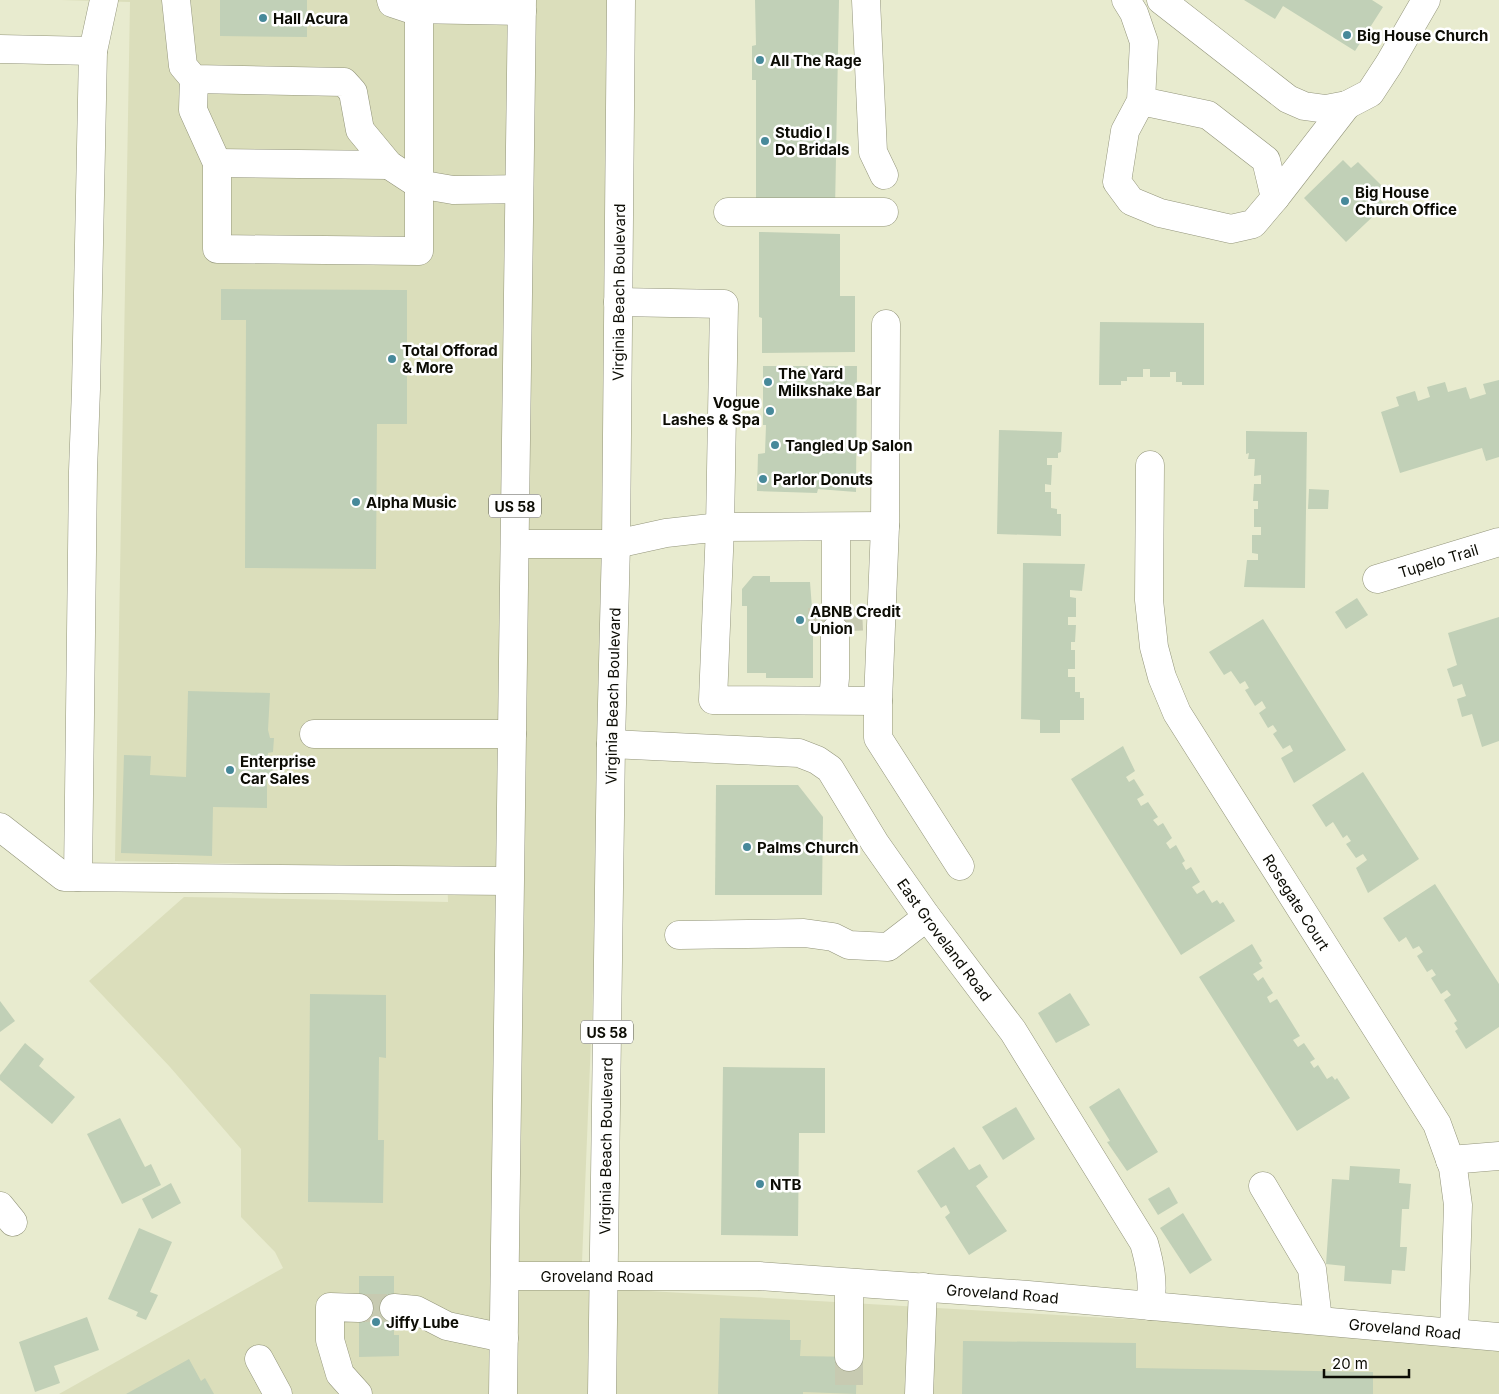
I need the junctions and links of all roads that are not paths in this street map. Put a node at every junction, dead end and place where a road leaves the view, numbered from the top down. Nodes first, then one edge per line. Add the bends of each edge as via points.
1 (104, 0) edge
2 (176, 0) edge
3 (391, 0) edge
4 (621, 0) edge
5 (866, 0) edge
6 (1126, 0) edge
7 (1161, 0) edge
8 (1426, 0) edge
9 (419, 4) edge
10 (522, 6) edge
11 (0, 49) edge
12 (93, 51) junction
13 (194, 79) junction
14 (1141, 101) junction
15 (1347, 105) junction
16 (217, 164) junction
17 (390, 164) junction
18 (884, 175) dead end
19 (418, 184) junction
20 (519, 189) junction
21 (1275, 198) junction
22 (728, 212) dead end
23 (884, 212) dead end
24 (618, 302) junction
25 (886, 324) dead end
26 (1150, 465) dead end
27 (885, 526) junction
28 (720, 527) junction
29 (836, 527) junction
30 (1499, 542) edge
31 (515, 544) junction
32 (616, 544) junction
33 (1377, 579) dead end
34 (834, 689) junction
35 (878, 701) junction
36 (314, 734) dead end
37 (512, 734) junction
38 (611, 744) junction
39 (0, 826) edge
40 (960, 866) dead end
41 (78, 877) junction
42 (509, 881) junction
43 (927, 917) junction
44 (678, 935) dead end
45 (1499, 1156) edge
46 (1450, 1160) junction
47 (1263, 1186) dead end
48 (504, 1276) junction
49 (604, 1276) junction
50 (849, 1282) junction
51 (923, 1287) junction
52 (1150, 1306) junction
53 (359, 1308) tunnel mouth
54 (394, 1308) tunnel mouth
55 (1318, 1320) junction
56 (1454, 1333) junction
57 (1499, 1337) edge
58 (504, 1338) junction
59 (849, 1357) tunnel mouth
60 (259, 1359) dead end
61 (278, 1394) edge
62 (358, 1394) edge
63 (503, 1394) edge
64 (602, 1394) edge
65 (919, 1394) edge

1 - 12 street
2 - 13 street via 184,66
3 - 9 street via 410,9
4 - 24 street, Virginia Beach Boulevard / US 58
5 - 18 street via 872,152
6 - 14 street via 1144,42
7 - 15 street via 1288,99 1304,106 1326,109
8 - 15 street via 1370,93
9 - 10 street
9 - 19 street
10 - 20 street, US 58
11 - 12 street
12 - 41 street
13 - 16 street via 193,110
13 - 17 street via 344,82 353,92 360,130
14 - 21 street via 1208,115 1266,160
14 - 21 street via 1125,132 1117,182 1131,201 1160,213 1231,230 1253,224
15 - 21 street
16 - 17 street
16 - 19 street via 217,248 419,251
17 - 19 street
19 - 20 street via 453,190
20 - 31 street, US 58
22 - 23 street
24 - 28 street via 724,304
24 - 32 street, Virginia Beach Boulevard / US 58
25 - 27 street
26 - 46 street, Rosegate Court via 1149,600 1154,647 1177,713 1430,1110
27 - 29 street
27 - 35 street
28 - 29 street
28 - 32 street via 666,533
28 - 34 street via 713,700
29 - 34 street via 836,620 823,652
30 - 33 street, Tupelo Trail
31 - 32 street
31 - 37 street, US 58
32 - 38 street, Virginia Beach Boulevard / US 58
34 - 35 street
35 - 40 street via 878,738
36 - 37 street
37 - 42 street, US 58
38 - 43 street, East Groveland Road via 799,753 817,760 830,770
38 - 49 street, Virginia Beach Boulevard / US 58
39 - 41 street via 64,877
41 - 42 street
42 - 48 street, US 58
43 - 44 street via 888,947 849,945 833,937 804,933
43 - 52 street, East Groveland Road via 1012,1031 1144,1242 1152,1269
45 - 46 street
46 - 56 street, Rosegate Court via 1458,1205
47 - 55 street via 1312,1269
48 - 49 street, Groveland Road
48 - 58 street, US 58
49 - 50 street, Groveland Road via 759,1276
49 - 64 street, Virginia Beach Boulevard / US 58
50 - 51 street, Groveland Road
50 - 59 street
51 - 52 street, Groveland Road
51 - 65 street
52 - 55 street, Groveland Road
53 - 62 street via 330,1308 330,1340 340,1374
54 - 58 street via 416,1310 447,1326
55 - 56 street, Groveland Road
56 - 57 street, Groveland Road
58 - 63 street, US 58
60 - 61 street

